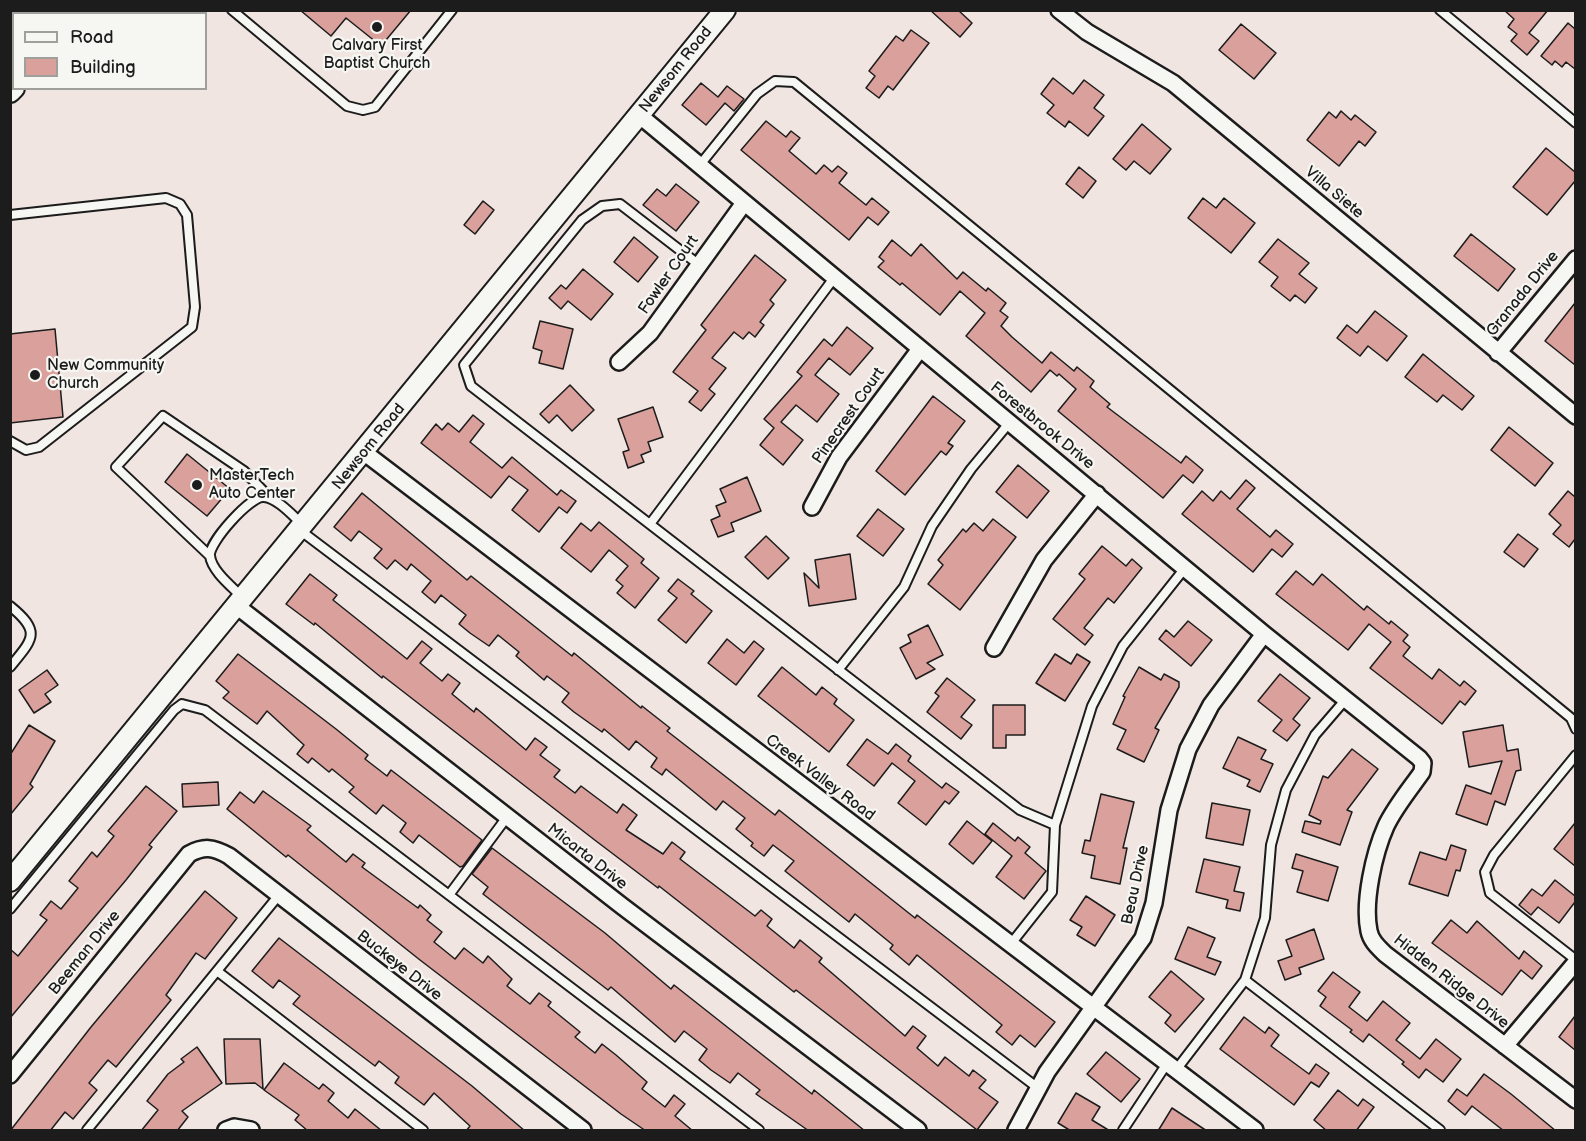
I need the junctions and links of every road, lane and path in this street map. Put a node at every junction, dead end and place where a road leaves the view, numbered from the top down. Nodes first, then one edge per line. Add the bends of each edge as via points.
1 (232, 10) edge
2 (452, 10) edge
3 (725, 10) edge
4 (1059, 10) edge
5 (1440, 10) edge
6 (639, 115) junction
7 (1575, 123) edge
8 (699, 166) junction
9 (744, 203) junction
10 (10, 215) edge
11 (1575, 259) edge
12 (698, 264) junction
13 (834, 278) junction
14 (920, 349) junction
15 (1498, 353) junction
16 (619, 362) dead end
17 (1575, 416) edge
18 (1010, 423) junction
19 (10, 441) edge
20 (365, 453) junction
21 (1097, 494) junction
22 (271, 499) junction
23 (812, 507) dead end
24 (650, 524) junction
25 (303, 528) junction
26 (210, 556) junction
27 (1185, 568) junction
28 (241, 603) junction
29 (10, 606) edge
30 (1264, 634) junction
31 (994, 648) dead end
32 (10, 667) edge
33 (838, 670) junction
34 (1346, 699) junction
35 (1575, 729) edge
36 (1575, 755) edge
37 (1423, 763) joint
38 (507, 817) junction
39 (1055, 825) junction
40 (189, 854) joint
41 (10, 881) edge
42 (279, 895) junction
43 (449, 895) junction
44 (10, 909) edge
45 (1009, 946) junction
46 (1575, 961) edge
47 (217, 971) junction
48 (1245, 980) junction
49 (1093, 1010) junction
50 (1505, 1046) junction
51 (1171, 1068) junction
52 (12, 1071) edge
53 (1038, 1088) junction
54 (1575, 1100) edge
55 (1250, 1129) edge
56 (87, 1131) edge
57 (226, 1131) edge
58 (251, 1131) edge
59 (423, 1131) edge
60 (583, 1131) edge
61 (759, 1131) edge
62 (918, 1131) edge
63 (1016, 1131) edge
64 (1123, 1131) edge
65 (1440, 1131) edge

1 - 2 lane via 347,106 363,110 375,107
3 - 6 street, Newsom Road
4 - 15 street, Villa Siete via 1087,32 1173,83
5 - 7 lane
6 - 8 street, Forestbrook Drive
6 - 20 street, Newsom Road
8 - 9 street, Forestbrook Drive
8 - 35 lane via 757,94 776,81 794,82 1571,718
9 - 12 street, Fowler Court
9 - 13 street, Forestbrook Drive
10 - 19 lane via 166,198 180,204 187,215 195,307 192,327 39,447 26,450
11 - 15 street, Granada Drive
12 - 16 street, Fowler Court via 650,333
12 - 24 lane via 620,204 602,206 582,220 464,364 471,386
13 - 14 street, Forestbrook Drive
13 - 24 lane
14 - 18 street, Forestbrook Drive
14 - 23 street, Pinecrest Court via 846,447
15 - 17 street, Villa Siete
18 - 21 street, Forestbrook Drive
18 - 33 lane via 971,469 932,526 904,587
20 - 25 street, Newsom Road
20 - 45 street, Creek Valley Road
21 - 27 street, Forestbrook Drive
21 - 31 street via 1044,560
22 - 25 lane
22 - 26 lane via 252,499 211,546
22 - 26 lane via 244,471 163,416 116,467
24 - 33 lane
25 - 28 street, Newsom Road
25 - 53 lane
26 - 28 lane
27 - 30 street, Forestbrook Drive
27 - 39 lane via 1123,646 1102,686 1092,706
28 - 38 street, Micarta Drive
28 - 41 street, Newsom Road
29 - 32 lane via 32,628 30,643
30 - 34 street, Forestbrook Drive
30 - 49 street, Beau Drive via 1211,705 1188,749 1169,810 1149,921 1138,946
33 - 39 lane via 1020,810
34 - 37 street, Forestbrook Drive
34 - 48 lane via 1315,735 1286,790 1271,845 1265,918
36 - 46 lane via 1494,855 1485,872 1490,893
37 - 50 street, Hidden Ridge Drive via 1422,772 1386,826 1372,875 1370,932 1385,954
38 - 43 lane
38 - 62 street, Micarta Drive
39 - 45 lane via 1052,892
40 - 42 street, Buckeye Drive via 200,848 218,850
40 - 52 street, Beeman Drive
42 - 47 lane
42 - 60 street, Buckeye Drive
43 - 44 lane via 205,710 182,704
43 - 61 lane
45 - 49 street, Creek Valley Road
46 - 50 street
47 - 56 lane
47 - 59 lane
48 - 51 lane
48 - 65 lane
49 - 51 street, Creek Valley Road
49 - 53 street, Beau Drive
50 - 54 street, Hidden Ridge Drive
51 - 55 street, Creek Valley Road
51 - 64 lane
53 - 63 street, Beau Drive
57 - 58 street via 234,1126

